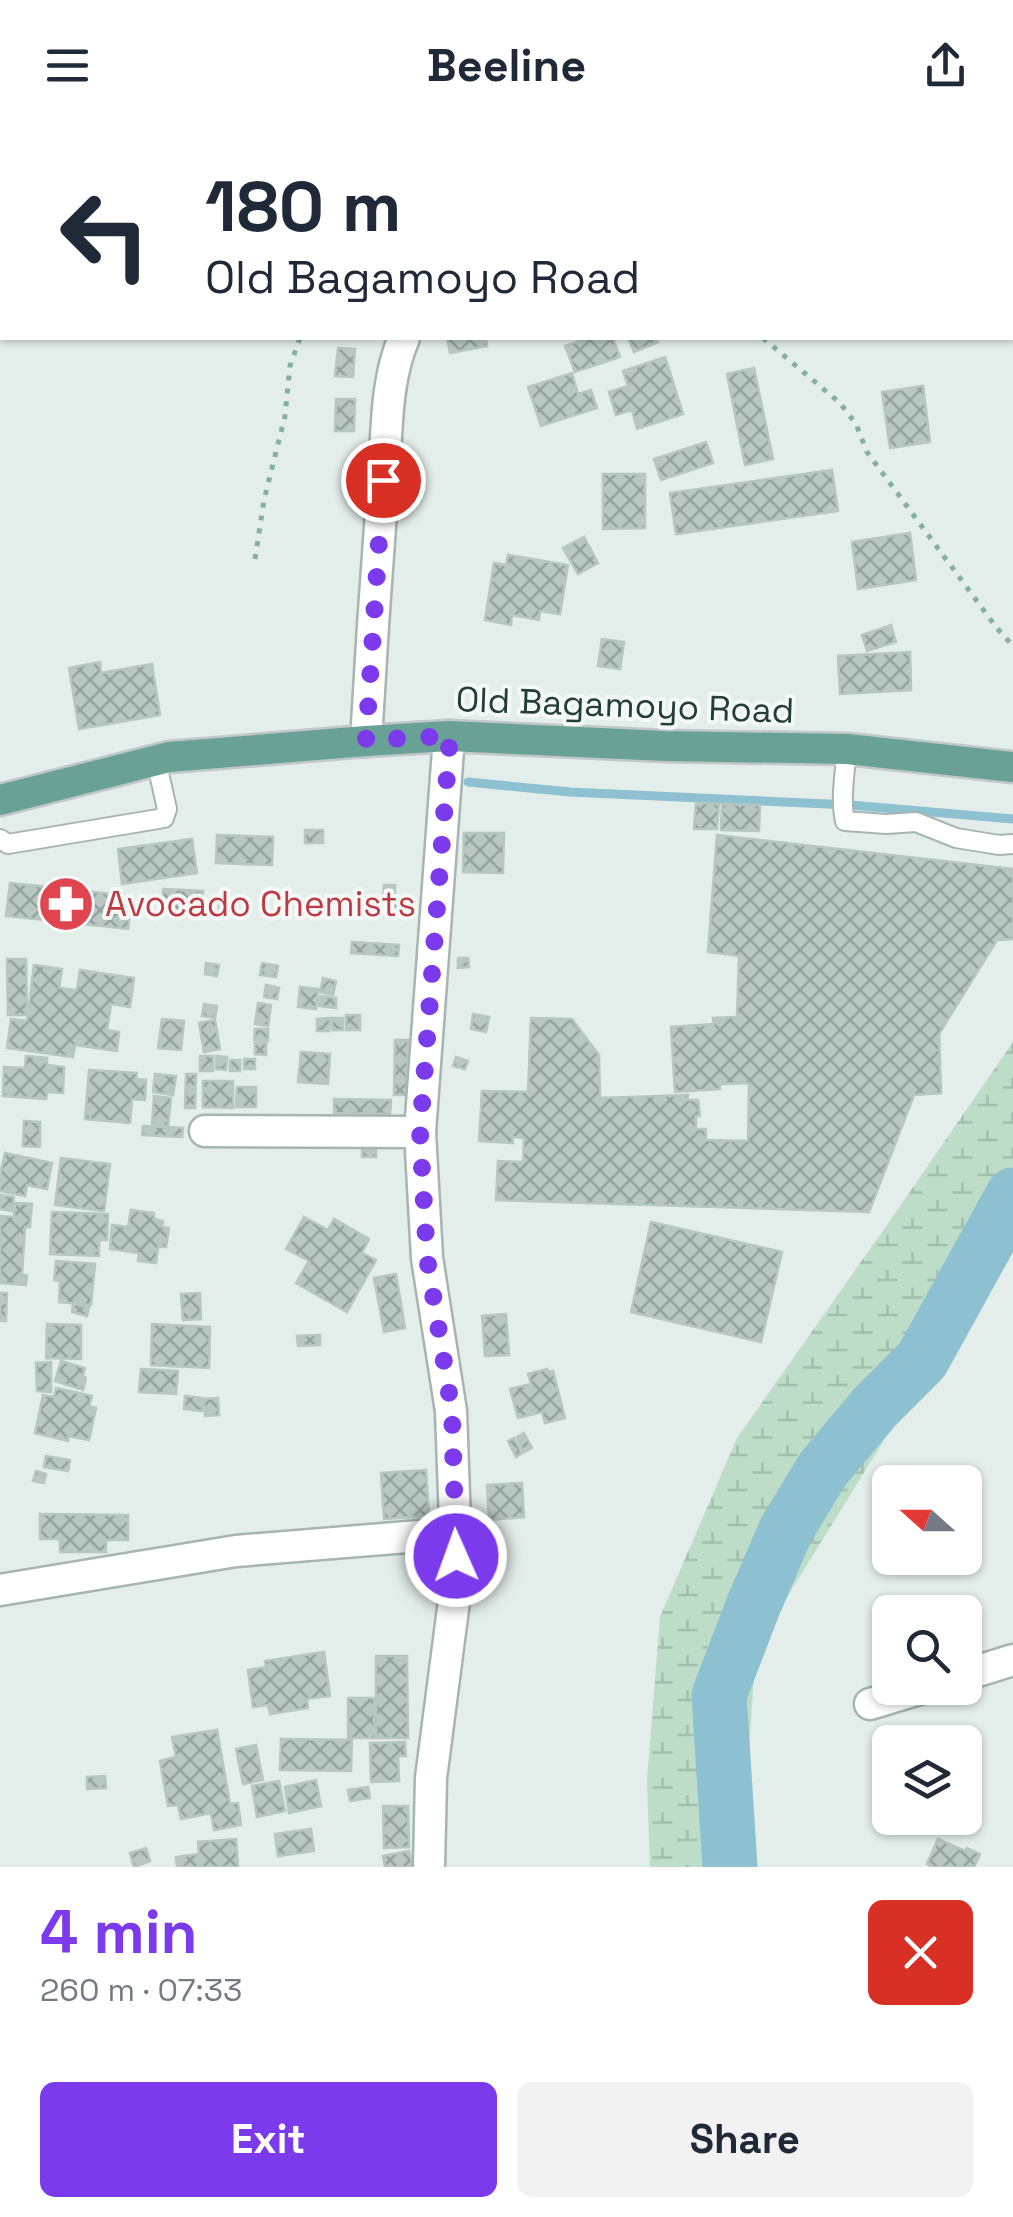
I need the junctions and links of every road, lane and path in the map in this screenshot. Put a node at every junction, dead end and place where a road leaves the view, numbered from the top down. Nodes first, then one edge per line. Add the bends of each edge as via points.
1 (299, 340) edge
2 (403, 340) edge
3 (766, 340) edge
4 (254, 559) dead end
5 (1013, 646) edge
6 (450, 736) junction
7 (366, 740) junction
8 (847, 749) junction
9 (156, 760) junction
10 (1013, 767) edge
11 (0, 800) edge
12 (0, 839) edge
13 (1013, 844) edge
14 (205, 1131) dead end
15 (420, 1132) junction
16 (456, 1534) junction
17 (0, 1590) edge
18 (1013, 1660) edge
19 (982, 1670) edge
20 (429, 1867) edge

1 - 4 path
2 - 7 street via 389,406
3 - 5 path via 840,403 876,465
6 - 7 main road, Old Bagamoyo Road
6 - 8 main road, Old Bagamoyo Road
6 - 15 street
7 - 9 main road, Old Bagamoyo Road
8 - 10 main road, Old Bagamoyo Road
8 - 13 lane via 845,821 916,822 956,838
9 - 11 main road, Old Bagamoyo Road
9 - 12 lane via 164,818 8,844
14 - 15 street
15 - 16 street via 427,1258 452,1411
16 - 17 street via 236,1552
16 - 20 street via 431,1778
18 - 19 street

